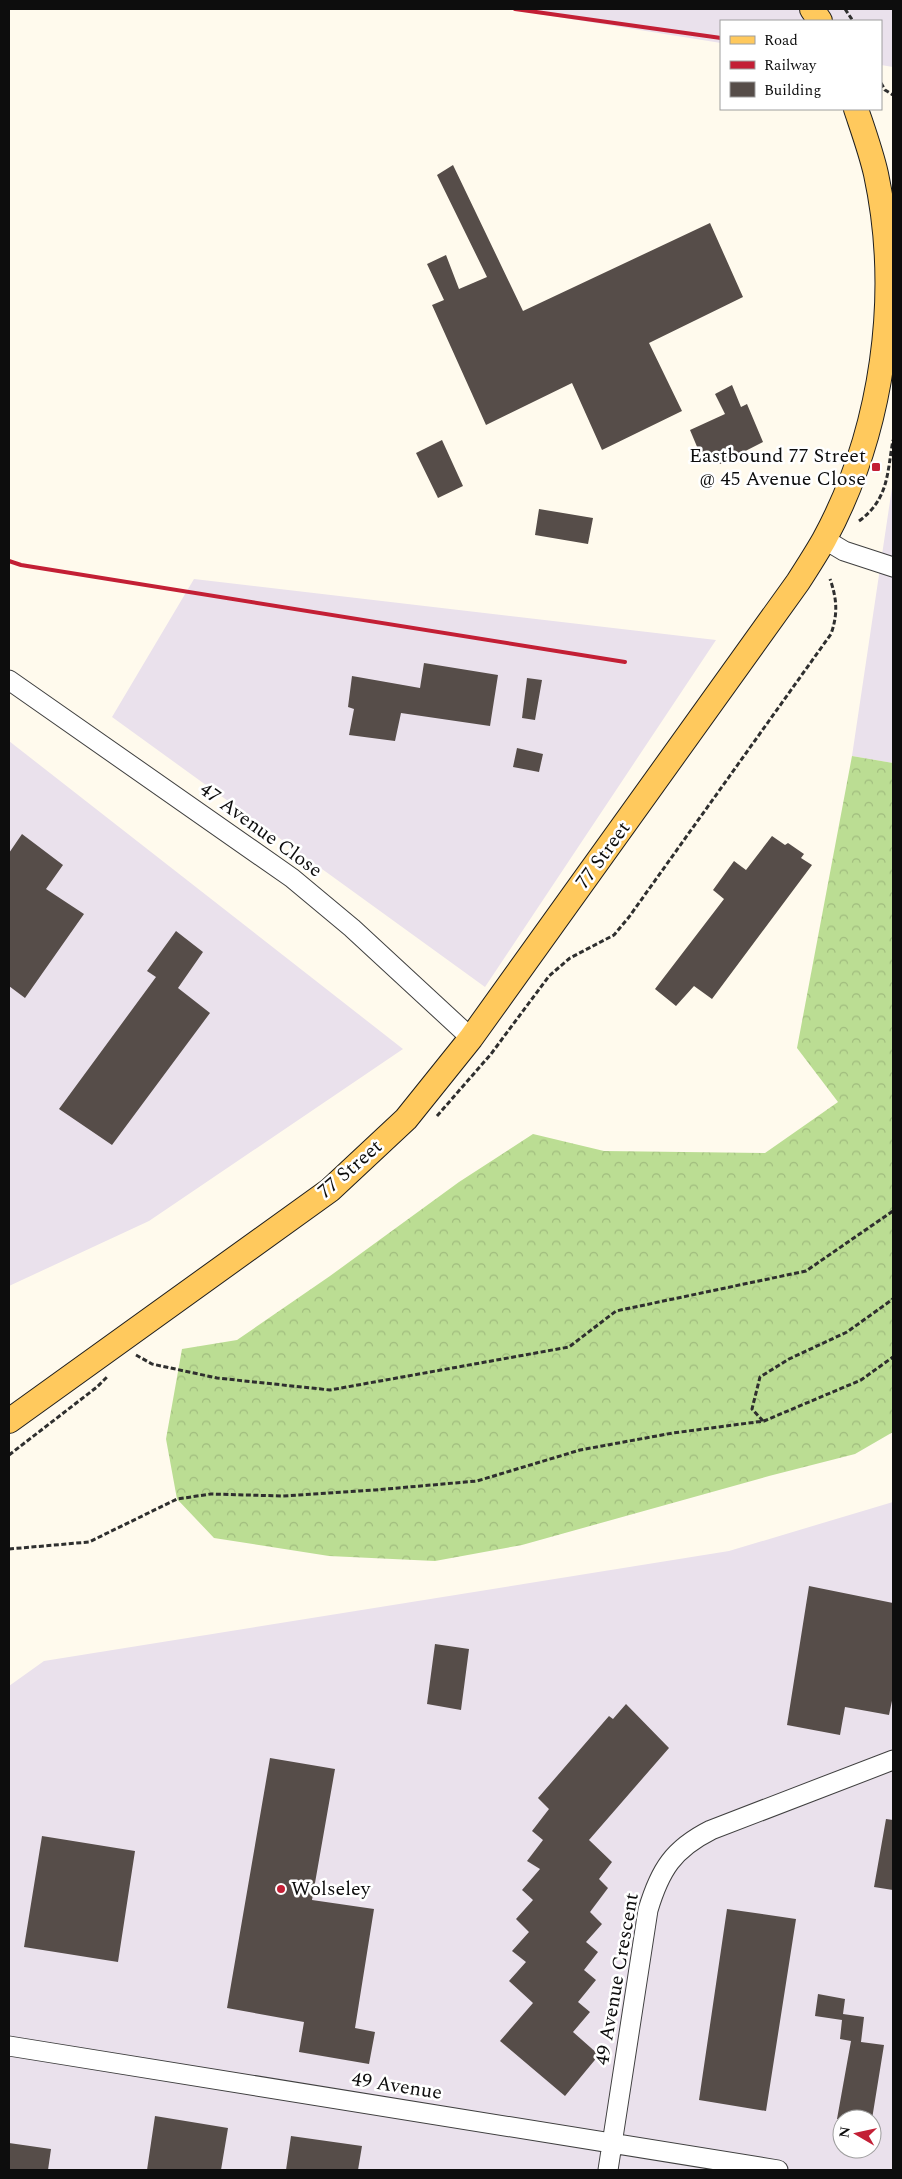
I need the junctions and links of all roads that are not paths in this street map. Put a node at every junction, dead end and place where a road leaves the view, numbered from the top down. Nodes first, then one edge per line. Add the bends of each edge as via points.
1 (812, 9) edge
2 (819, 20) edge
3 (856, 110) edge
4 (824, 539) junction
5 (893, 567) edge
6 (9, 680) edge
7 (471, 1038) junction
8 (9, 1421) edge
9 (893, 1760) edge
10 (9, 2046) edge
11 (612, 2144) junction
12 (608, 2170) edge
13 (778, 2170) edge

1 - 2 main road
3 - 4 main road, 77 Street via 876,174 883,213 888,272 887,314 871,417 849,486
4 - 5 street via 844,551
4 - 7 main road, 77 Street via 764,631
6 - 7 street, 47 Avenue Close via 292,878 352,928
7 - 8 main road, 77 Street via 406,1119 330,1190
9 - 11 street, 49 Avenue Crescent via 711,1830 687,1845 662,1872 648,1910
10 - 11 street, 49 Avenue
11 - 12 street, 49 Avenue Crescent
11 - 13 street, 49 Avenue

